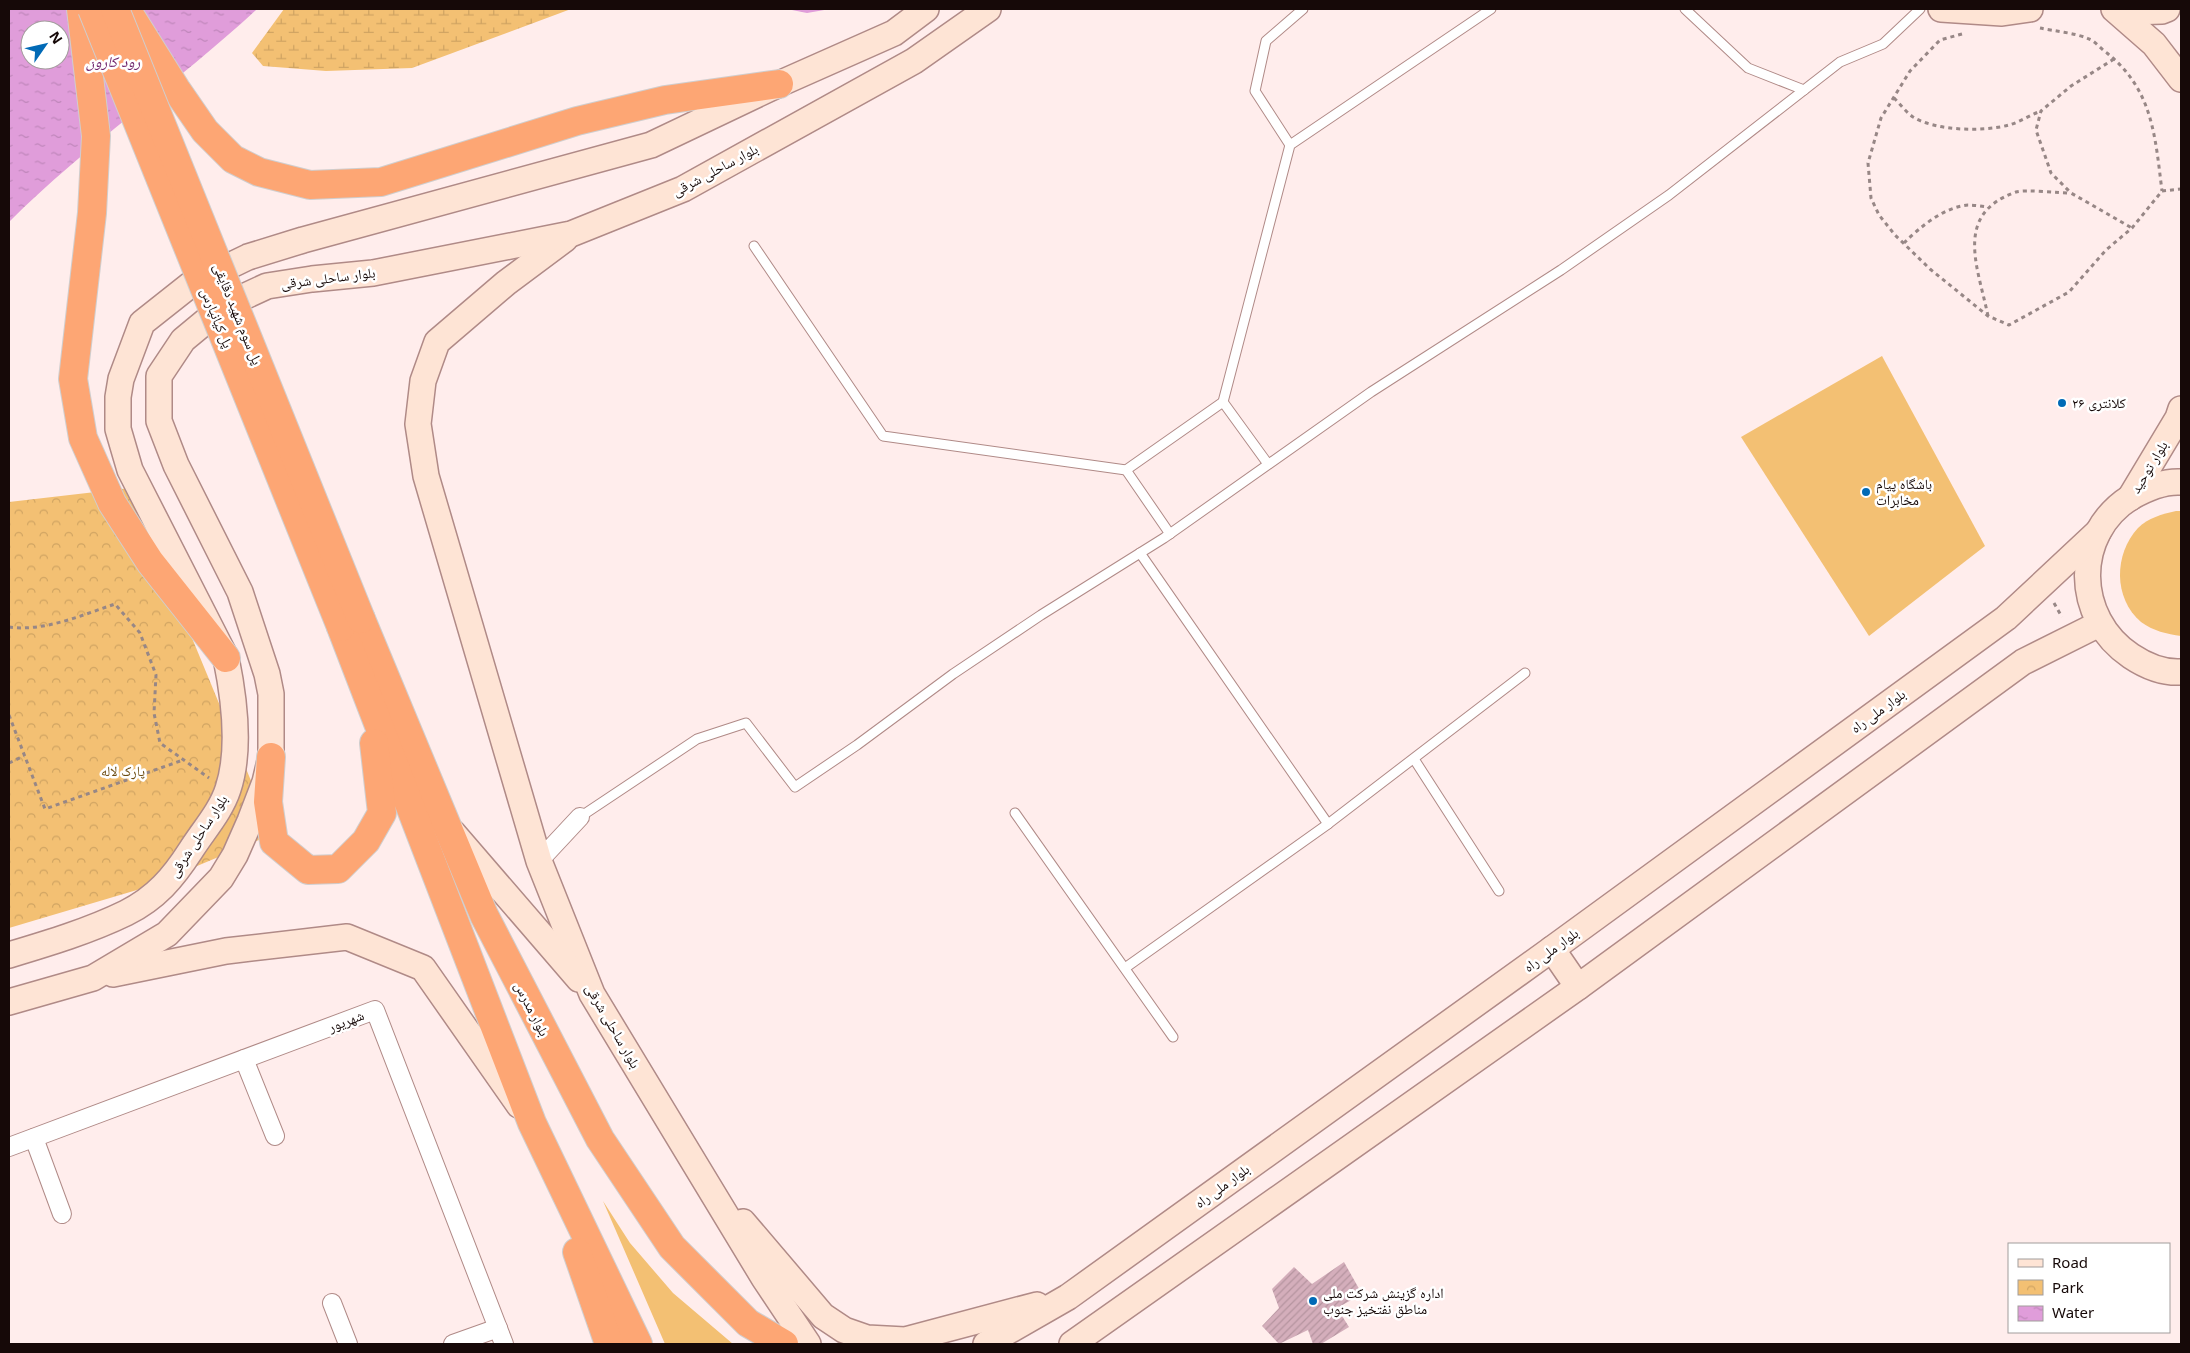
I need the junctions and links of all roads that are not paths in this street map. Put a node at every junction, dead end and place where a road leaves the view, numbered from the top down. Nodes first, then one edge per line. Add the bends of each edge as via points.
1 (82, 9) edge
2 (92, 9) edge
3 (115, 9) edge
4 (126, 9) edge
5 (926, 9) edge
6 (988, 9) edge
7 (1303, 9) edge
8 (1491, 9) edge
9 (1685, 9) edge
10 (1920, 9) edge
11 (1941, 9) edge
12 (2114, 9) edge
13 (2119, 9) edge
14 (2167, 9) edge
15 (2034, 18) edge
16 (2181, 79) edge
17 (779, 84) junction
18 (1804, 90) junction
19 (1290, 145) junction
20 (571, 234) junction
21 (754, 246) dead end
22 (1223, 402) junction
23 (2181, 409) edge
24 (1268, 464) junction
25 (1126, 470) junction
26 (2181, 482) edge
27 (2130, 498) junction
28 (2098, 532) junction
29 (1170, 534) junction
30 (1140, 554) junction
31 (351, 623) junction
32 (2099, 624) junction
33 (226, 658) junction
34 (1526, 673) dead end
35 (2178, 675) edge
36 (369, 701) junction
37 (272, 757) junction
38 (1414, 759) junction
39 (1015, 813) dead end
40 (580, 817) joint
41 (1328, 824) junction
42 (447, 826) junction
43 (538, 861) junction
44 (1499, 891) dead end
45 (1552, 949) junction
46 (9, 955) edge
47 (1125, 968) junction
48 (93, 978) junction
49 (1578, 986) junction
50 (592, 994) junction
51 (9, 1002) edge
52 (1172, 1036) dead end
53 (244, 1059) junction
54 (532, 1123) junction
55 (276, 1136) dead end
56 (34, 1138) junction
57 (9, 1147) edge
58 (716, 1196) junction
59 (62, 1214) dead end
60 (1068, 1297) junction
61 (332, 1303) dead end
62 (498, 1328) junction
63 (348, 1344) edge
64 (453, 1344) edge
65 (504, 1344) edge
66 (609, 1344) edge
67 (638, 1344) edge
68 (784, 1344) edge
69 (808, 1344) edge
70 (986, 1344) edge
71 (1072, 1344) edge

1 - 33 highway via 96,136 92,212 73,379 83,438 112,503 150,562
2 - 31 highway, پل کیانپارس, bridge
3 - 31 highway, پل سوم شهید دقایقی, bridge
4 - 17 highway via 176,89 206,131 233,159 259,172 310,185 382,182 576,121 665,100
5 - 17 main road, بلوار ساحلی شرقی via 894,32
6 - 20 main road, بلوار ساحلی شرقی via 914,61 684,188
7 - 19 lane via 1266,41 1255,91
8 - 19 lane
9 - 18 lane via 1748,68
10 - 18 lane via 1882,44 1840,62
11 - 15 main road
12 - 16 main road via 2154,44
13 - 14 main road via 2130,12
17 - 33 main road, بلوار ساحلی شرقی via 650,145 248,258 190,285 142,323 121,379 118,429 130,470
18 - 24 lane via 1669,195
19 - 22 lane
20 - 37 main road, بلوار ساحلی شرقی via 373,273 267,286 224,306 183,340 159,376 159,421 176,465 240,592 267,674 271,694
20 - 43 main road, بلوار ساحلی شرقی via 506,283 437,342 423,381 418,424 426,476
21 - 25 lane via 882,436
22 - 24 lane
22 - 25 lane
23 - 27 main road, بلوار توحید
24 - 29 lane
25 - 29 lane
26 - 27 main road via 2146,488
27 - 28 main road via 2118,506
28 - 32 main road via 2087,563 2088,596
28 - 45 main road, بلوار ملی راه via 2006,618
29 - 30 lane
30 - 40 lane via 961,669 795,787 746,724 697,739
30 - 41 lane
31 - 36 highway
31 - 42 highway, بلوار مدرس
32 - 35 main road via 2118,648 2143,664
32 - 49 main road via 2023,662
33 - 46 main road, بلوار ساحلی شرقی via 235,727 232,772 227,791 166,885 128,912 72,936
34 - 38 lane
36 - 37 highway via 382,813 366,842 338,869 308,870 274,842 268,802
36 - 54 highway
37 - 48 main road, بلوار ساحلی شرقی via 250,821 221,878 167,934
38 - 41 lane
38 - 44 lane
39 - 47 lane
40 - 43 street
41 - 47 lane
42 - 50 main road
42 - 68 highway, بلوار مدرس via 484,915 600,1139 672,1247 748,1323
43 - 50 main road, بلوار ساحلی شرقی
45 - 49 main road
45 - 60 main road, بلوار ملی راه
47 - 52 lane
48 - 51 main road, بلوار ساحلی شرقی
48 - 54 main road via 226,951 347,937 423,968
49 - 71 main road
50 - 58 main road, بلوار ساحلی شرقی
53 - 55 street
53 - 56 street, شهریور
53 - 62 street, شهریور via 375,1010
54 - 66 highway
54 - 67 highway
56 - 57 street, شهریور
56 - 59 street
58 - 60 main road via 754,1232 824,1316 844,1330 867,1338 905,1340
58 - 69 main road, بلوار ساحلی شرقی via 764,1278
60 - 70 main road, بلوار ملی راه
61 - 63 street
62 - 64 street
62 - 65 street, شهریور

